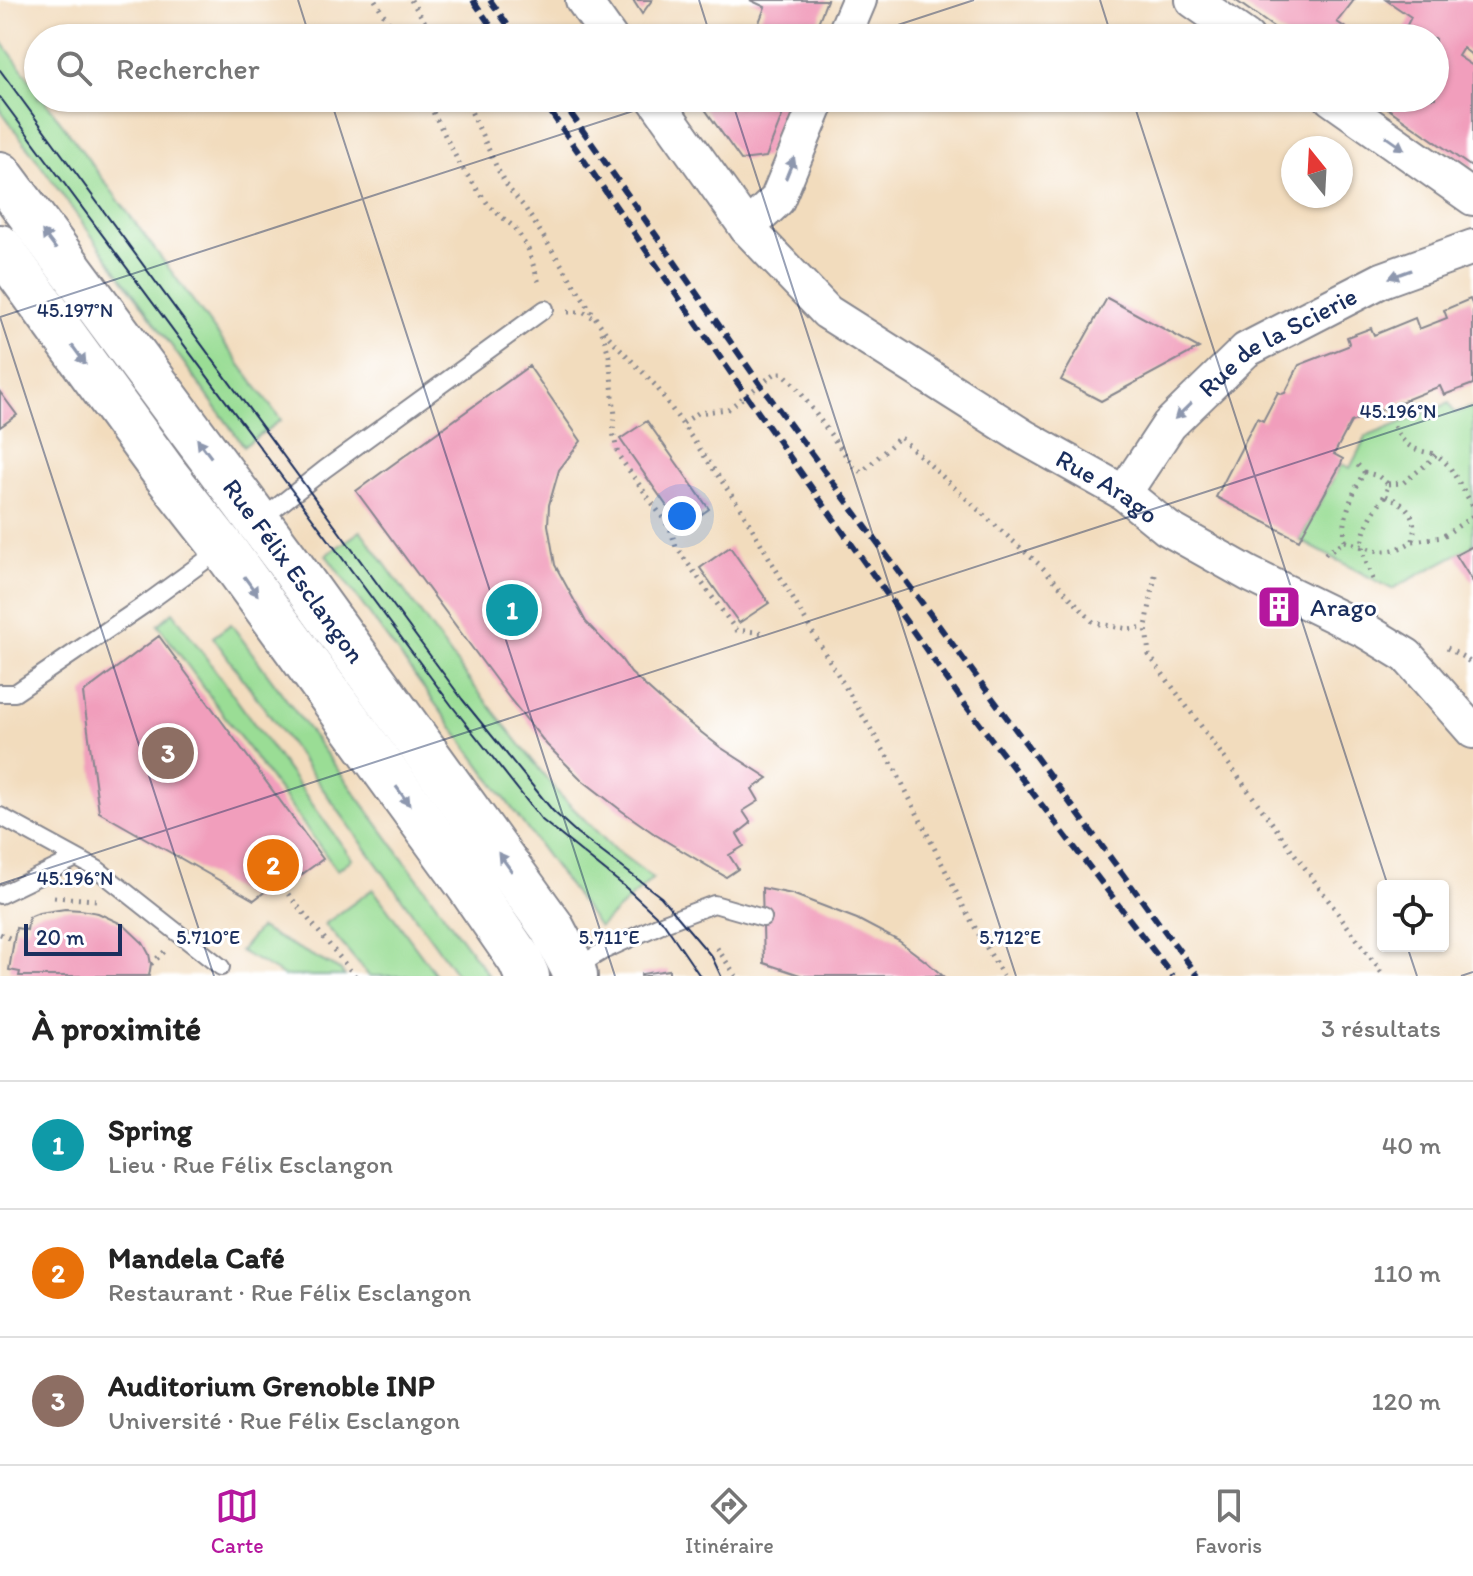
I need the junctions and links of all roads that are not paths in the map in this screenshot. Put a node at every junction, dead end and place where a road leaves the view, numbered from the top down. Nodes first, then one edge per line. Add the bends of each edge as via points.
1 (583, 0) edge
2 (859, 0) edge
3 (1193, 0) edge
4 (600, 24) edge
5 (849, 24) edge
6 (1227, 24) edge
7 (664, 112) edge
8 (813, 112) edge
9 (1351, 112) edge
10 (0, 174) edge
11 (1473, 198) edge
12 (747, 228) junction
13 (0, 247) edge
14 (1473, 247) edge
15 (545, 309) dead end
16 (1124, 493) junction
17 (241, 535) junction
18 (0, 693) edge
19 (1473, 731) edge
20 (0, 816) edge
21 (76, 858) junction
22 (3, 894) edge
23 (763, 918) dead end
24 (521, 922) junction
25 (221, 967) dead end
26 (574, 972) edge
27 (527, 976) edge

1 - 4 street
2 - 5 street
3 - 6 street
7 - 12 street, Rue Arago
12 -> 8 street via 777,200
9 -> 11 street
17 -> 10 street, Rue Félix Esclangon
12 - 16 street, Rue Arago via 827,312 1024,437
13 -> 17 street, Rue Félix Esclangon via 166,475
14 -> 16 street, Rue de la Scierie via 1382,280 1246,350 1169,425
15 - 17 lane
16 - 19 street, Rue Arago via 1167,528 1407,656
17 - 18 lane via 15,693
17 - 24 street, Rue Félix Esclangon
20 - 21 lane
21 - 22 lane
21 - 25 lane
23 - 26 lane via 714,904 612,947
24 - 26 street, Rue Félix Esclangon via 551,926
24 - 27 street, Rue Félix Esclangon via 520,960

